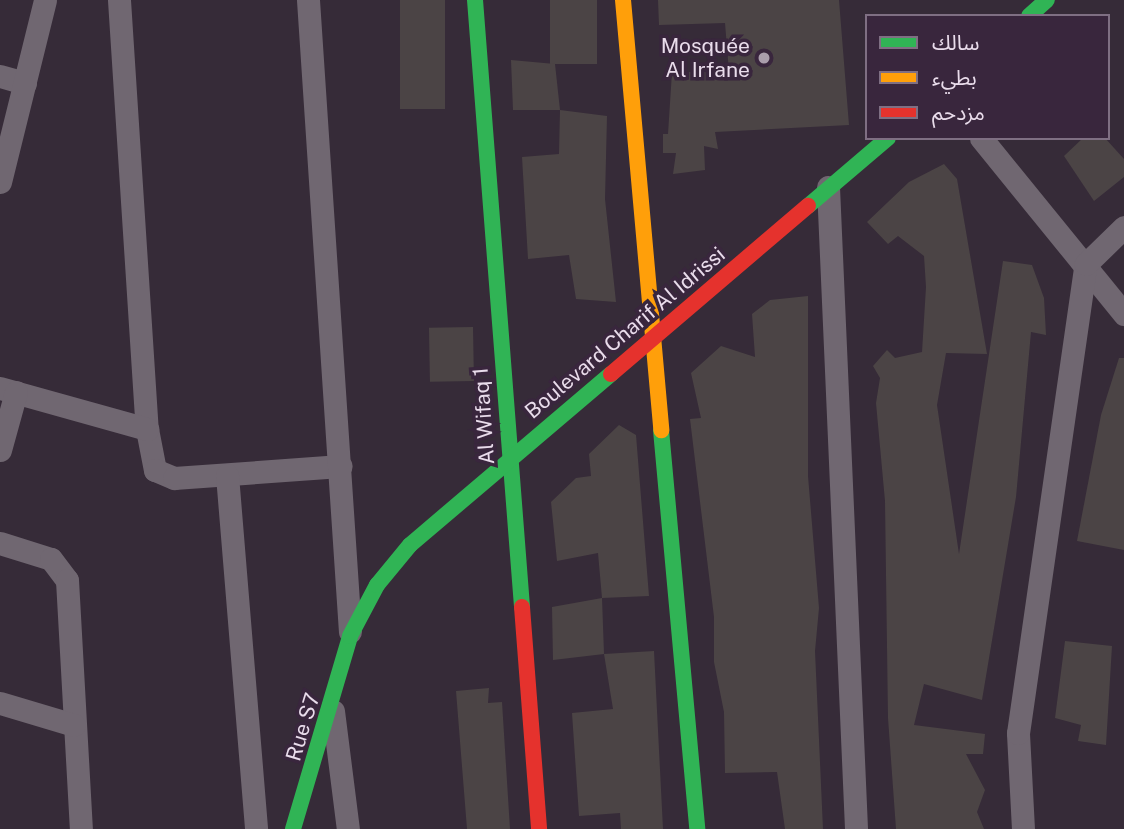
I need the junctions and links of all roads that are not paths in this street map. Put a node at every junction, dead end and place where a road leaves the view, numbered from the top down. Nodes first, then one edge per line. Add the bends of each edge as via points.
1 (45, 0) edge
2 (119, 0) edge
3 (308, 0) edge
4 (475, 0) edge
5 (623, 0) edge
6 (1047, 0) edge
7 (1031, 14) edge
8 (0, 76) edge
9 (25, 83) junction
10 (886, 140) edge
11 (983, 140) edge
12 (0, 182) edge
13 (828, 187) junction
14 (1124, 227) edge
15 (1086, 264) junction
16 (1124, 314) edge
17 (653, 338) junction
18 (8, 390) edge
19 (147, 429) junction
20 (0, 450) edge
21 (508, 460) junction
22 (341, 466) junction
23 (226, 475) junction
24 (0, 543) edge
25 (350, 636) junction
26 (0, 703) edge
27 (333, 706) junction
28 (74, 725) junction
29 (81, 829) edge
30 (256, 829) edge
31 (293, 829) edge
32 (348, 829) edge
33 (539, 829) edge
34 (697, 829) edge
35 (856, 829) edge
36 (1023, 829) edge

1 - 9 street
2 - 19 street
3 - 22 street
4 - 21 street, Al Wifaq 1
5 - 17 street
6 - 7 street
8 - 9 street
9 - 12 street
10 - 13 street, Boulevard Charif Al Idrissi
11 - 15 street
13 - 17 street, Boulevard Charif Al Idrissi
13 - 35 street
14 - 15 street
15 - 16 street
15 - 36 street via 1017,733
17 - 21 street, Boulevard Charif Al Idrissi
17 - 34 street
18 - 19 street
18 - 20 street
19 - 23 street via 155,470 174,478
21 - 25 street, Boulevard Charif Al Idrissi via 410,545 377,585
21 - 33 street, Al Wifaq 1
22 - 23 street
22 - 25 street
23 - 30 street
24 - 28 street via 51,559 67,580
25 - 27 street, Rue S7
26 - 28 street
27 - 31 street, Rue S7
27 - 32 street
28 - 29 street

